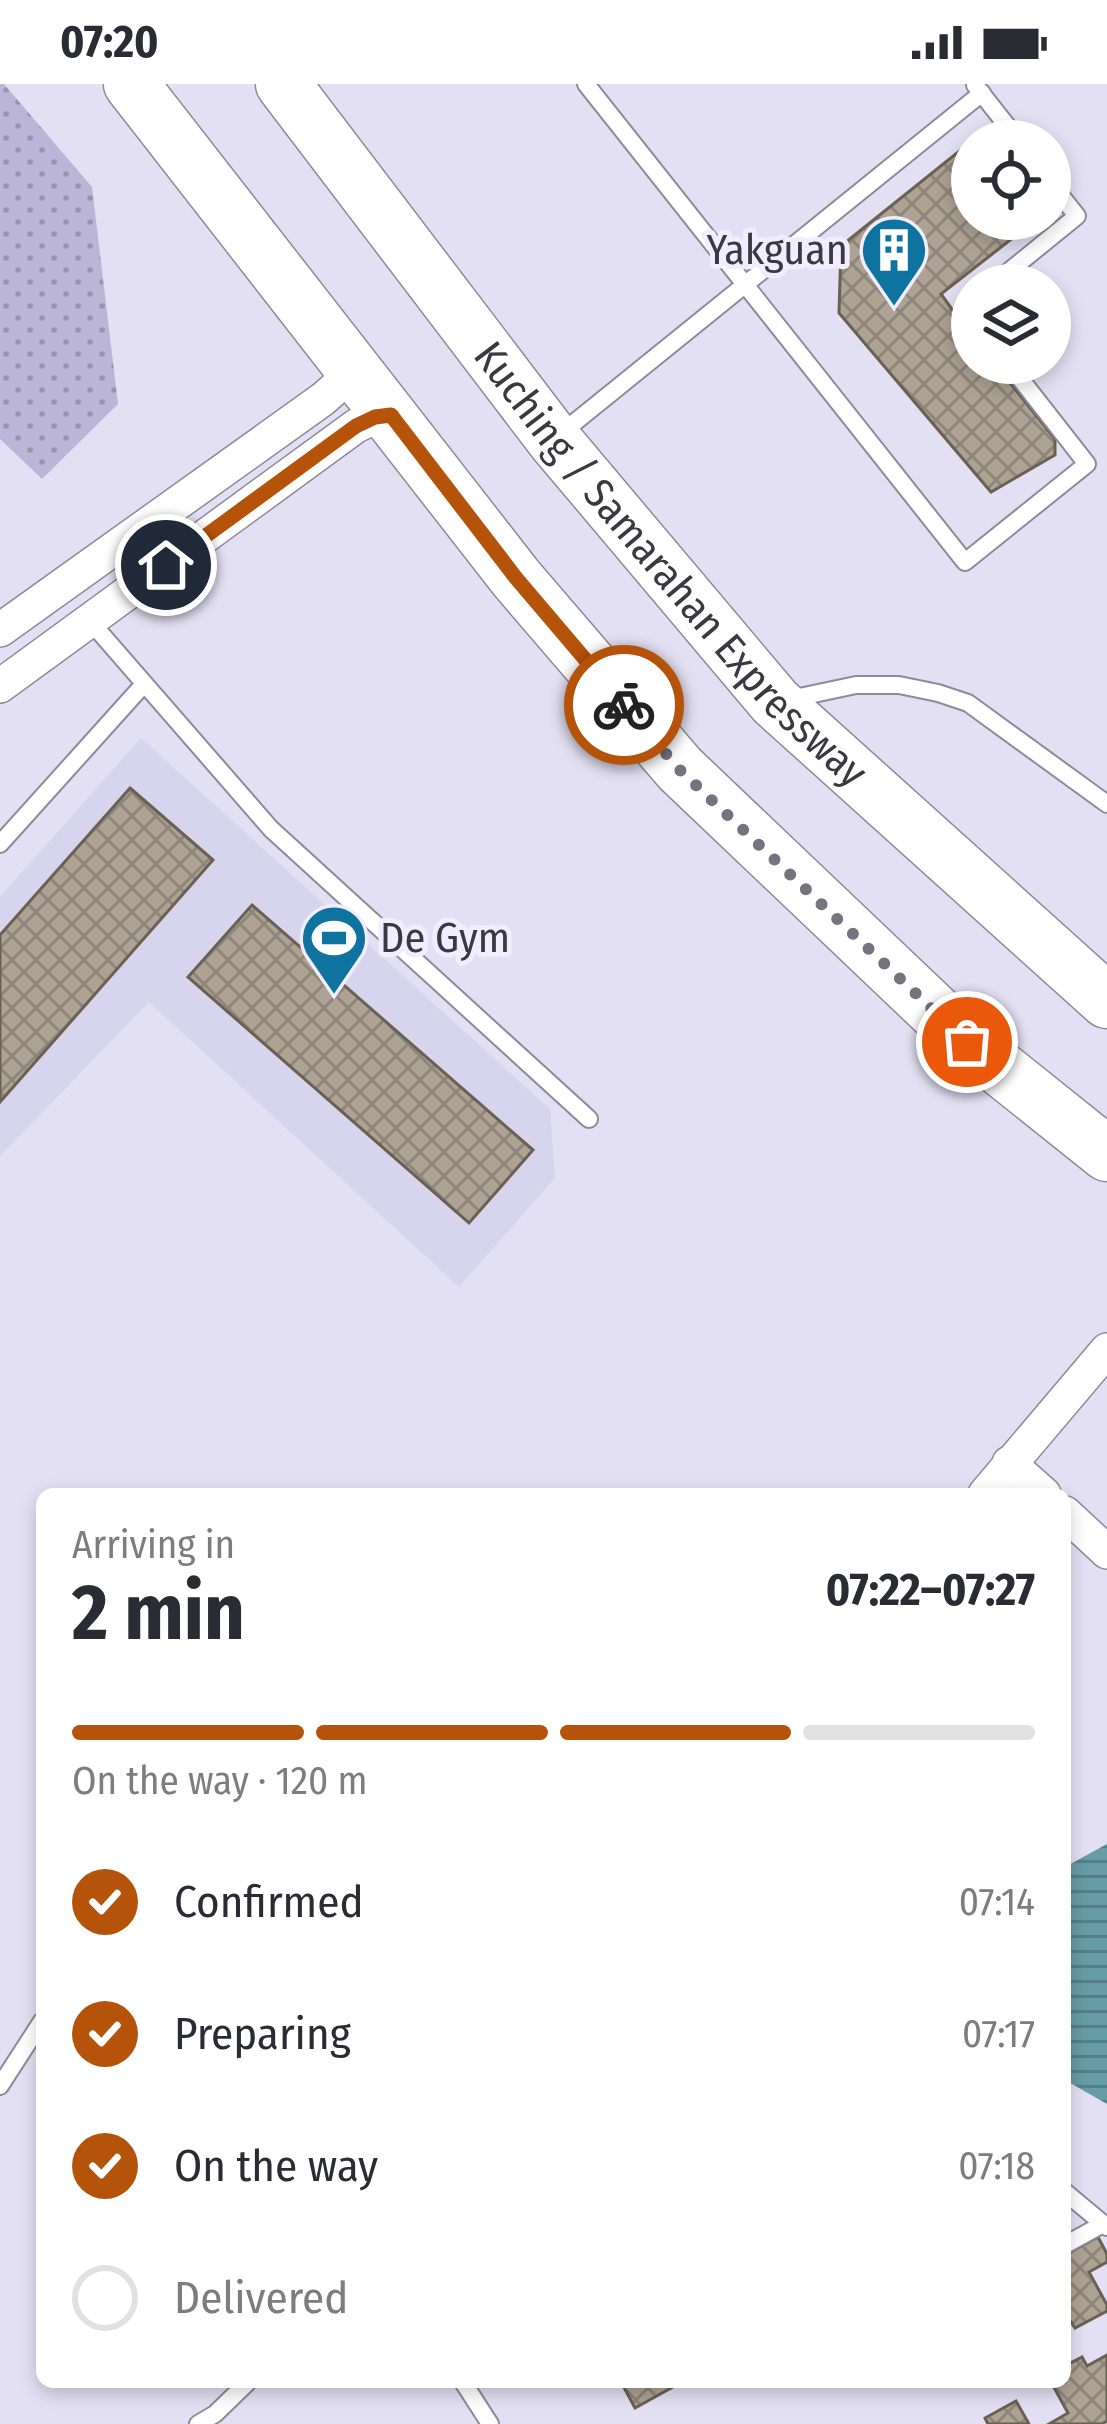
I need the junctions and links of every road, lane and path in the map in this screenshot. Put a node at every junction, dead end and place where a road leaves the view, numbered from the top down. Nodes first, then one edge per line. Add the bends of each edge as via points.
1 (131, 84) edge
2 (283, 84) edge
3 (586, 84) edge
4 (978, 88) edge
5 (1003, 120) edge
6 (1047, 240) edge
7 (1018, 264) edge
8 (745, 282) junction
9 (350, 366) junction
10 (1024, 384) edge
11 (391, 415) junction
12 (554, 440) junction
13 (90, 621) junction
14 (0, 630) edge
15 (144, 683) junction
16 (0, 686) edge
17 (775, 702) junction
18 (1107, 804) edge
19 (0, 844) edge
20 (1107, 1000) edge
21 (589, 1119) dead end
22 (1107, 1154) edge
23 (1107, 1350) edge
24 (1009, 1463) junction
25 (990, 1488) edge
26 (1037, 1488) edge
27 (1071, 1519) edge
28 (1107, 1552) edge
29 (36, 2030) edge
30 (0, 2086) edge
31 (1071, 2197) edge
32 (1105, 2226) edge
33 (1071, 2243) edge
34 (242, 2388) edge
35 (467, 2388) edge
36 (198, 2424) edge
37 (490, 2424) edge

1 - 9 highway
2 - 12 highway, Kuching / Samarahan Expressway
3 - 8 lane
4 - 5 lane
4 - 8 lane
6 - 7 lane
8 - 10 lane via 964,562 1087,464
8 - 12 lane
9 - 11 highway
9 - 14 street via 323,399
11 - 13 street via 356,426
11 - 22 highway via 680,770 967,1042
12 - 17 highway, Kuching / Samarahan Expressway
13 - 15 lane
13 - 16 street
15 - 19 lane
15 - 21 lane via 271,829
17 - 18 lane via 856,685 938,693 968,704
17 - 20 highway, Kuching / Samarahan Expressway
23 - 24 street
24 - 25 street
24 - 26 street
27 - 28 street
29 - 30 lane
31 - 32 lane
32 - 33 lane
34 - 36 lane
35 - 37 lane

